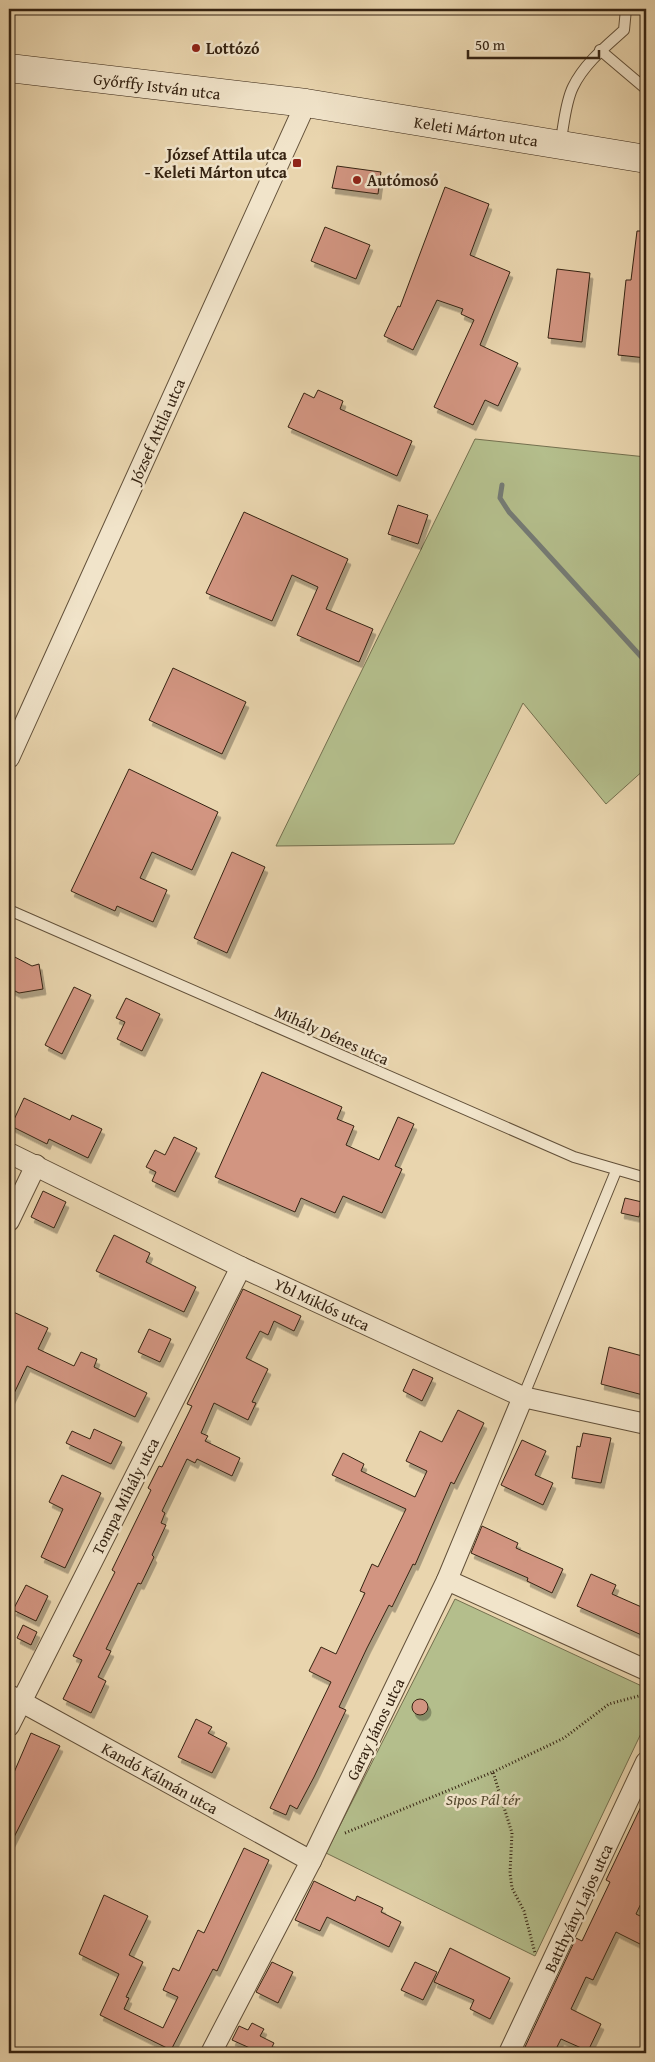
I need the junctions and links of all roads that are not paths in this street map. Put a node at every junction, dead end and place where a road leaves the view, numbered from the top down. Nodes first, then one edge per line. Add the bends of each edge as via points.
1 (626, 9) edge
2 (600, 50) junction
3 (9, 68) edge
4 (646, 89) edge
5 (306, 103) junction
6 (560, 145) junction
7 (646, 159) edge
8 (9, 758) edge
9 (9, 910) edge
10 (9, 1153) edge
11 (36, 1165) junction
12 (616, 1171) junction
13 (646, 1178) edge
14 (9, 1221) edge
15 (242, 1267) junction
16 (523, 1398) junction
17 (646, 1424) edge
18 (447, 1580) junction
19 (646, 1670) edge
20 (15, 1698) edge
21 (9, 1726) edge
22 (646, 1762) edge
23 (311, 1861) junction
24 (211, 2053) edge
25 (509, 2053) edge

1 - 2 lane via 624,30
2 - 4 lane
2 - 6 lane via 572,89
3 - 5 main road, Győrffy István utca
5 - 6 main road, Keleti Márton utca
5 - 8 street, József Attila utca
6 - 7 main road, Keleti Márton utca
9 - 12 lane, Mihály Dénes utca via 574,1157
10 - 11 street, Ybl Miklós utca
11 - 14 street
11 - 15 street, Ybl Miklós utca
12 - 13 lane, Mihály Dénes utca
12 - 16 lane
15 - 16 street, Ybl Miklós utca
15 - 20 street, Tompa Mihály utca
16 - 17 street, Ybl Miklós utca
16 - 18 street, Garay János utca
18 - 19 street
18 - 23 street, Garay János utca
20 - 21 street, Tompa Mihály utca
20 - 23 street, Kandó Kálmán utca
22 - 25 street, Batthyány Lajos utca
23 - 24 street, Garay János utca

